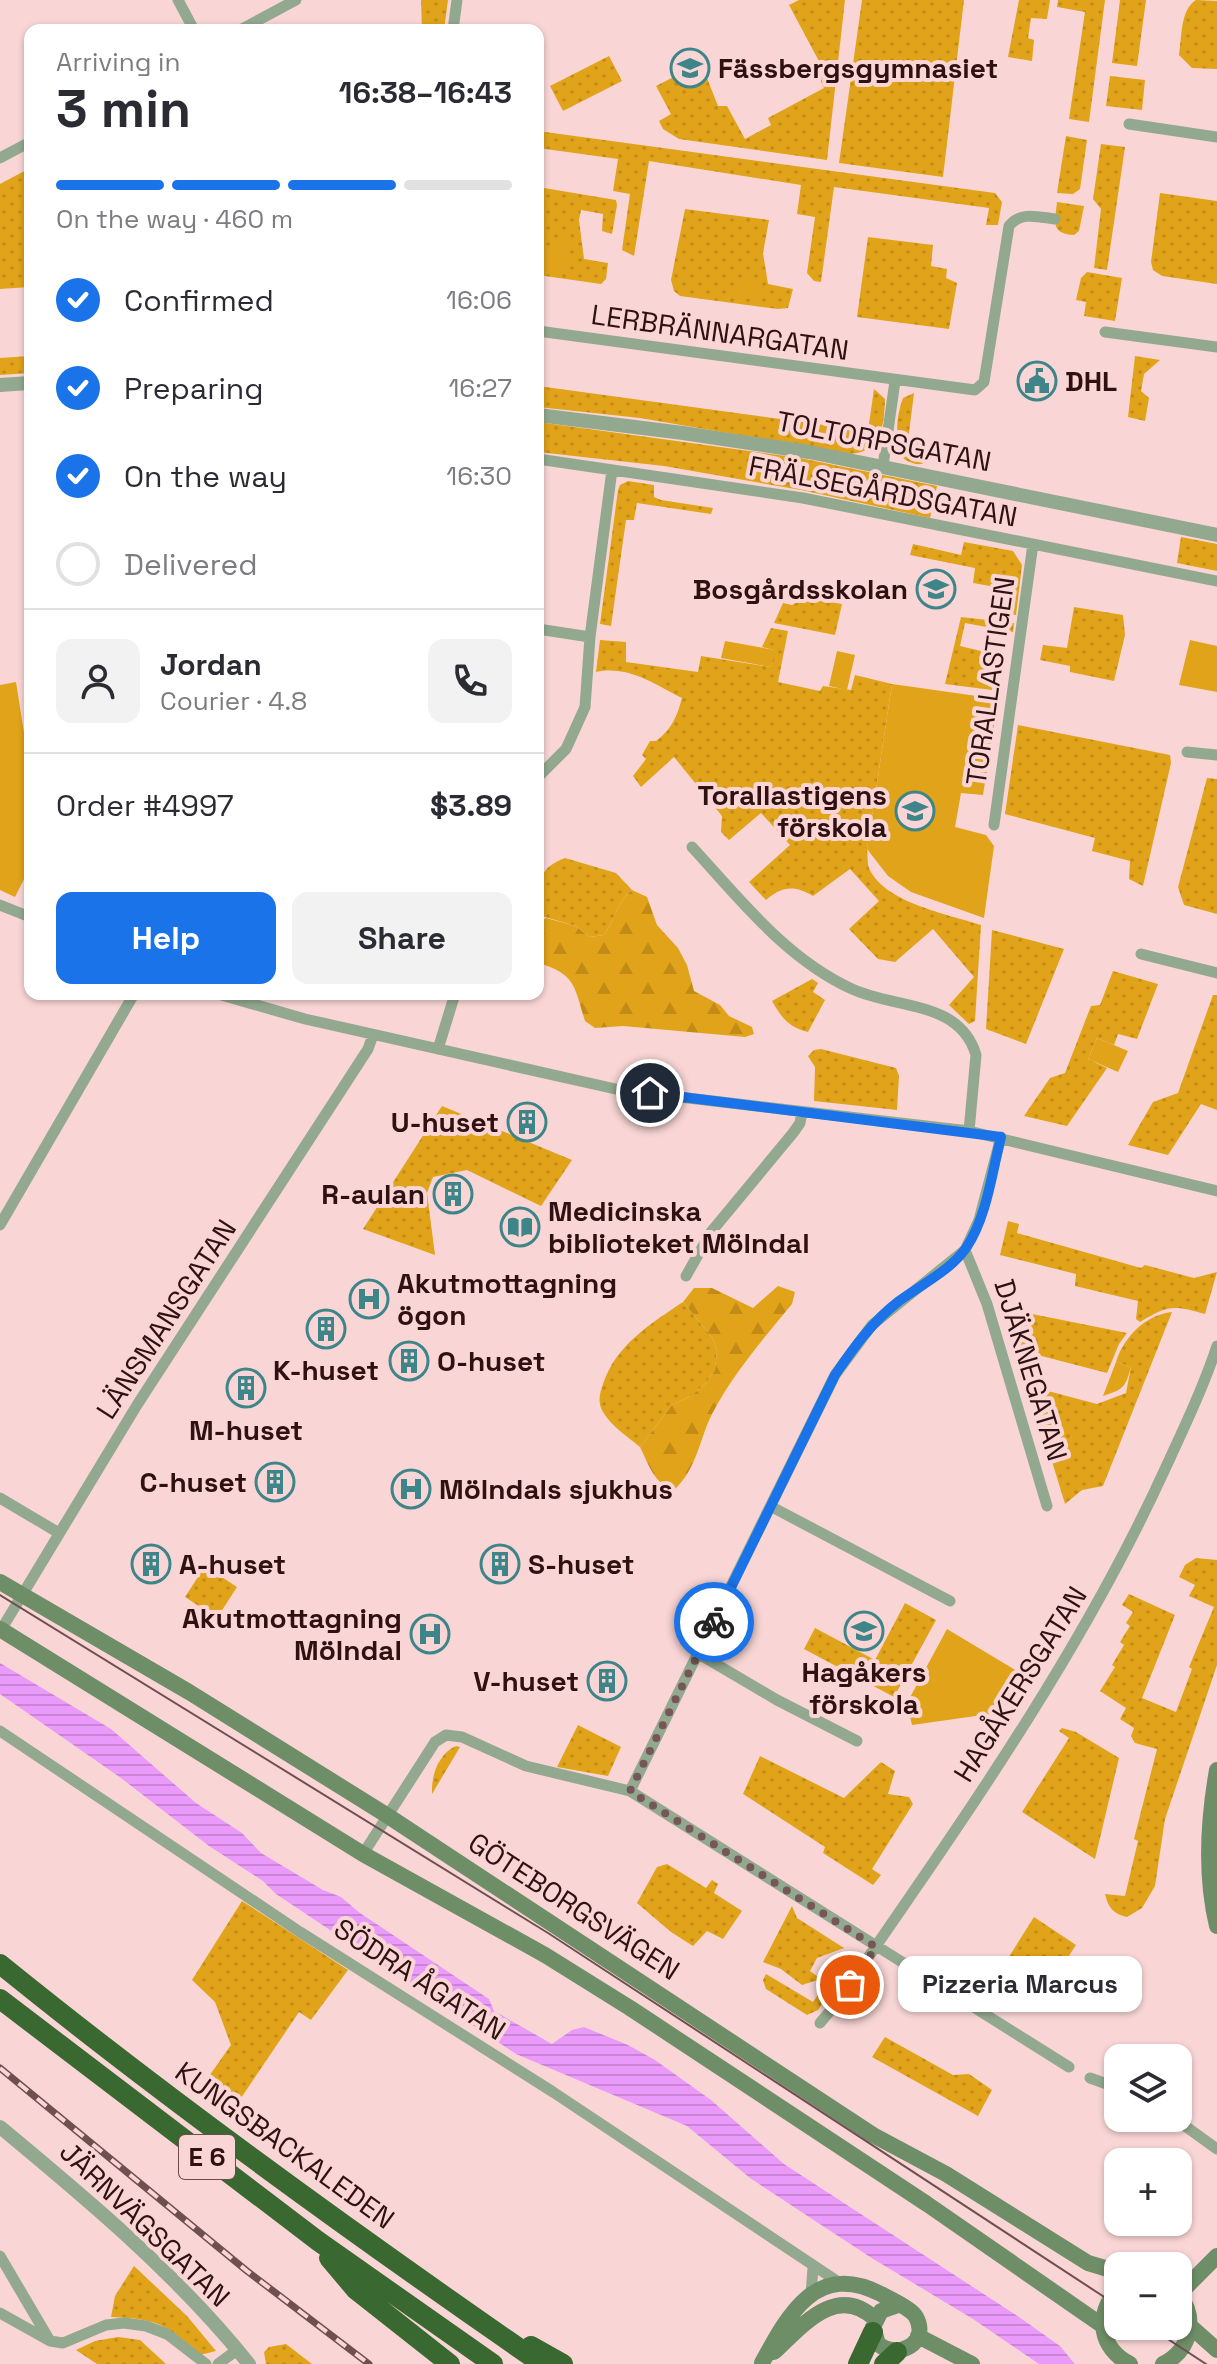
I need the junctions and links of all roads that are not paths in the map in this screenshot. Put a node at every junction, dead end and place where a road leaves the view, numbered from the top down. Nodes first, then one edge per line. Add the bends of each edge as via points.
1 (178, 0) edge
2 (296, 0) edge
3 (457, 0) edge
4 (191, 24) edge
5 (251, 24) edge
6 (454, 24) edge
7 (1129, 124) dead end
8 (1217, 137) edge
9 (24, 145) edge
10 (0, 158) edge
11 (1055, 219) dead end
12 (544, 332) edge
13 (1105, 332) dead end
14 (1217, 347) edge
15 (895, 381) junction
16 (24, 383) edge
17 (0, 385) edge
18 (544, 416) edge
19 (544, 460) edge
20 (883, 466) junction
21 (612, 470) junction
22 (1217, 535) edge
23 (1033, 544) junction
24 (1217, 581) edge
25 (544, 630) edge
26 (590, 637) junction
27 (1187, 752) dead end
28 (1217, 755) edge
29 (544, 771) edge
30 (994, 825) dead end
31 (692, 847) dead end
32 (0, 905) edge
33 (24, 915) edge
34 (1141, 954) dead end
35 (1217, 973) edge
36 (131, 1000) edge
37 (237, 1000) edge
38 (453, 1000) edge
39 (373, 1035) junction
40 (438, 1049) junction
41 (802, 1112) junction
42 (969, 1131) junction
43 (1001, 1137) junction
44 (1217, 1191) edge
45 (0, 1225) edge
46 (965, 1250) junction
47 (686, 1276) dead end
48 (1217, 1346) edge
49 (0, 1498) edge
50 (1047, 1506) dead end
51 (772, 1507) junction
52 (59, 1533) junction
53 (0, 1582) edge
54 (22, 1594) junction
55 (950, 1601) dead end
56 (1, 1630) edge
57 (699, 1654) junction
58 (0, 1731) edge
59 (857, 1741) dead end
60 (1217, 1770) edge
61 (630, 1791) junction
62 (388, 1816) junction
63 (363, 1854) junction
64 (1217, 1926) edge
65 (876, 1947) junction
66 (0, 1964) edge
67 (0, 1999) edge
68 (820, 2023) dead end
69 (1069, 2067) dead end
70 (1090, 2078) dead end
71 (1104, 2083) edge
72 (0, 2127) edge
73 (1192, 2131) edge
74 (1217, 2149) edge
75 (318, 2241) junction
76 (0, 2256) edge
77 (1217, 2256) edge
78 (813, 2268) junction
79 (1104, 2268) edge
80 (1192, 2281) edge
81 (840, 2283) junction
82 (441, 2294) junction
83 (811, 2294) junction
84 (898, 2305) junction
85 (0, 2313) edge
86 (1104, 2320) edge
87 (874, 2326) junction
88 (1103, 2326) junction
89 (1192, 2328) edge
90 (918, 2336) junction
91 (1185, 2340) edge
92 (50, 2341) junction
93 (779, 2342) junction
94 (237, 2350) junction
95 (1217, 2350) edge
96 (891, 2358) edge
97 (1123, 2362) edge
98 (206, 2364) edge
99 (218, 2364) edge
100 (249, 2364) edge
101 (450, 2364) edge
102 (493, 2364) edge
103 (542, 2364) edge
104 (563, 2364) edge
105 (762, 2364) edge
106 (858, 2364) edge
107 (972, 2364) edge
108 (1163, 2364) edge

1 - 4 street
2 - 5 street
3 - 6 street
7 - 8 street
9 - 10 street
11 - 15 street, LERBRÄNNARGATAN via 1024,216 1009,226 981,386 975,390
12 - 15 street, LERBRÄNNARGATAN
13 - 14 street
15 - 20 street
16 - 17 street
18 - 20 street, TOLTORPSGATAN
19 - 21 street, FRÄLSEGÅRDSGATAN
20 - 22 street, TOLTORPSGATAN
21 - 23 street, FRÄLSEGÅRDSGATAN via 803,498
21 - 26 street
23 - 24 street, FRÄLSEGÅRDSGATAN
23 - 30 street, TORALLASTIGEN
25 - 26 street
26 - 29 street via 580,721 566,749
27 - 28 street
31 - 42 street via 814,968 874,998 940,1013 961,1027 976,1055
32 - 33 street
34 - 35 street
36 - 45 street
37 - 39 street
38 - 40 street
39 - 40 street
39 - 52 street, LÄNSMANSGATAN
40 - 41 street via 620,1090
41 - 42 street
41 - 47 street via 793,1133 719,1222
42 - 43 street
43 - 44 street
43 - 46 street via 979,1220
46 - 50 street, DJÄKNEGATAN via 987,1304
46 - 51 street via 897,1303 857,1343 835,1375
48 - 65 street, HAGÅKERSGATAN via 1135,1535 1084,1630
49 - 52 street
51 - 55 street
51 - 57 street
52 - 54 street, LÄNSMANSGATAN
53 - 54 main road, GÖTEBORGSVÄGEN
54 - 56 street, LÄNSMANSGATAN
54 - 62 main road, GÖTEBORGSVÄGEN
56 - 63 main road, GÖTEBORGSVÄGEN
57 - 59 street
57 - 61 street
58 - 78 street, SÖDRA ÅGATAN
60 - 64 main road via 1210,1845
61 - 62 street via 550,1773 446,1735 435,1742
61 - 65 street
62 - 63 street
62 - 79 main road, GÖTEBORGSVÄGEN via 873,2135
63 - 88 main road, GÖTEBORGSVÄGEN via 630,2008
65 - 68 street, HAGÅKERSGATAN
65 - 69 street
66 - 82 highway, KUNGSBACKALEDEN / E 6
67 - 75 highway, KUNGSBACKALEDEN / E 6
70 - 71 street
72 - 94 street, JÄRNVÄGSGATAN via 136,2245
73 - 74 street
75 - 101 highway via 356,2290
75 - 102 highway, KUNGSBACKALEDEN / E 6
76 - 92 street
77 - 80 main road
78 - 81 street, SÖDRA ÅGATAN
78 - 83 street
81 - 83 main road
81 - 84 main road via 867,2288
82 - 103 highway, KUNGSBACKALEDEN / E 6
82 - 104 highway
83 - 93 main road via 799,2304
84 - 87 main road via 884,2309
84 - 90 main road via 916,2317
85 - 92 street
86 - 88 main road
87 - 93 main road via 864,2309 837,2305
87 - 96 main road
87 - 106 highway
88 - 97 main road, GÖTEBORGSVÄGEN via 1110,2347
89 - 95 main road
90 - 96 main road
90 - 107 main road
91 - 108 main road
92 - 98 street via 70,2341 106,2325 146,2326 167,2334
93 - 105 main road
94 - 99 street
94 - 100 street, JÄRNVÄGSGATAN

